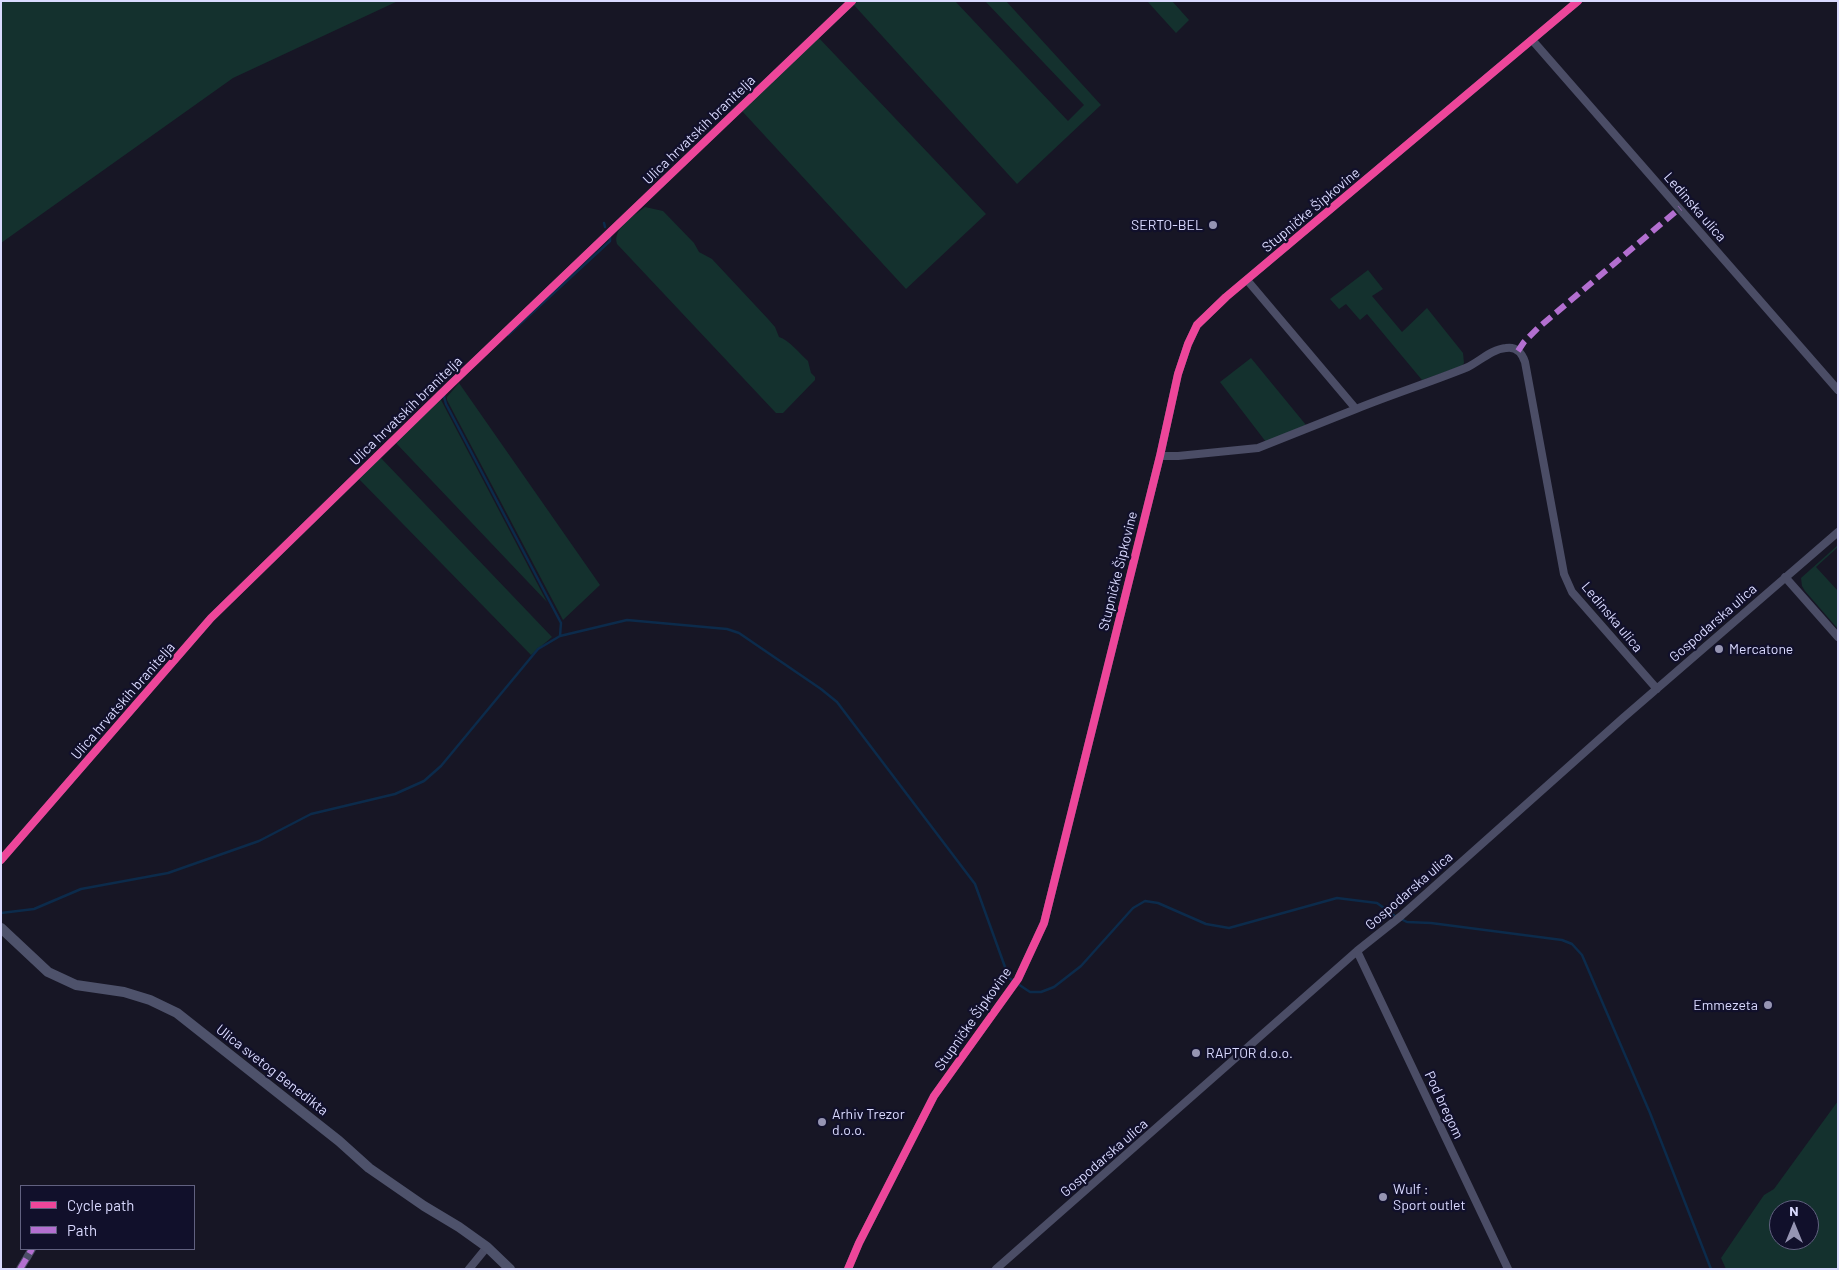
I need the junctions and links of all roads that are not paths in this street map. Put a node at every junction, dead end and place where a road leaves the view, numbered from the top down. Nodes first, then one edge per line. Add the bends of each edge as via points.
1 (852, 1) edge
2 (1578, 1) edge
3 (1533, 41) junction
4 (1247, 280) junction
5 (1838, 390) edge
6 (1356, 409) junction
7 (1160, 456) junction
8 (1838, 532) edge
9 (1785, 577) junction
10 (1838, 637) edge
11 (1657, 689) junction
12 (1, 860) edge
13 (1, 928) edge
14 (1357, 951) junction
15 (487, 1247) junction
16 (31, 1250) edge
17 (20, 1269) edge
18 (470, 1269) edge
19 (510, 1269) edge
20 (848, 1269) edge
21 (996, 1269) edge
22 (1508, 1269) edge

1 - 12 street, Ulica hrvatskih branitelja via 465,370 211,618
2 - 3 street, Stupničke Šipkovine
3 - 4 street, Stupničke Šipkovine
3 - 5 street, Ledinska ulica
4 - 6 street
4 - 7 street, Stupničke Šipkovine via 1203,318 1193,332 1178,374
6 - 7 street via 1258,448
6 - 11 street, Ledinska ulica via 1457,371 1501,348 1518,351 1525,362 1564,574 1572,592
7 - 20 street, Stupničke Šipkovine via 1044,923 1016,982 934,1096
8 - 9 street, Gospodarska ulica
9 - 10 street
9 - 11 street, Gospodarska ulica
11 - 14 street, Gospodarska ulica via 1401,916
13 - 15 main road, Ulica svetog Benedikta via 48,972 76,985 124,992 150,1000 177,1013 340,1141 369,1168
14 - 21 street, Gospodarska ulica
14 - 22 street, Pod bregom
15 - 18 street
15 - 19 main road, Ulica svetog Benedikta
16 - 17 street

